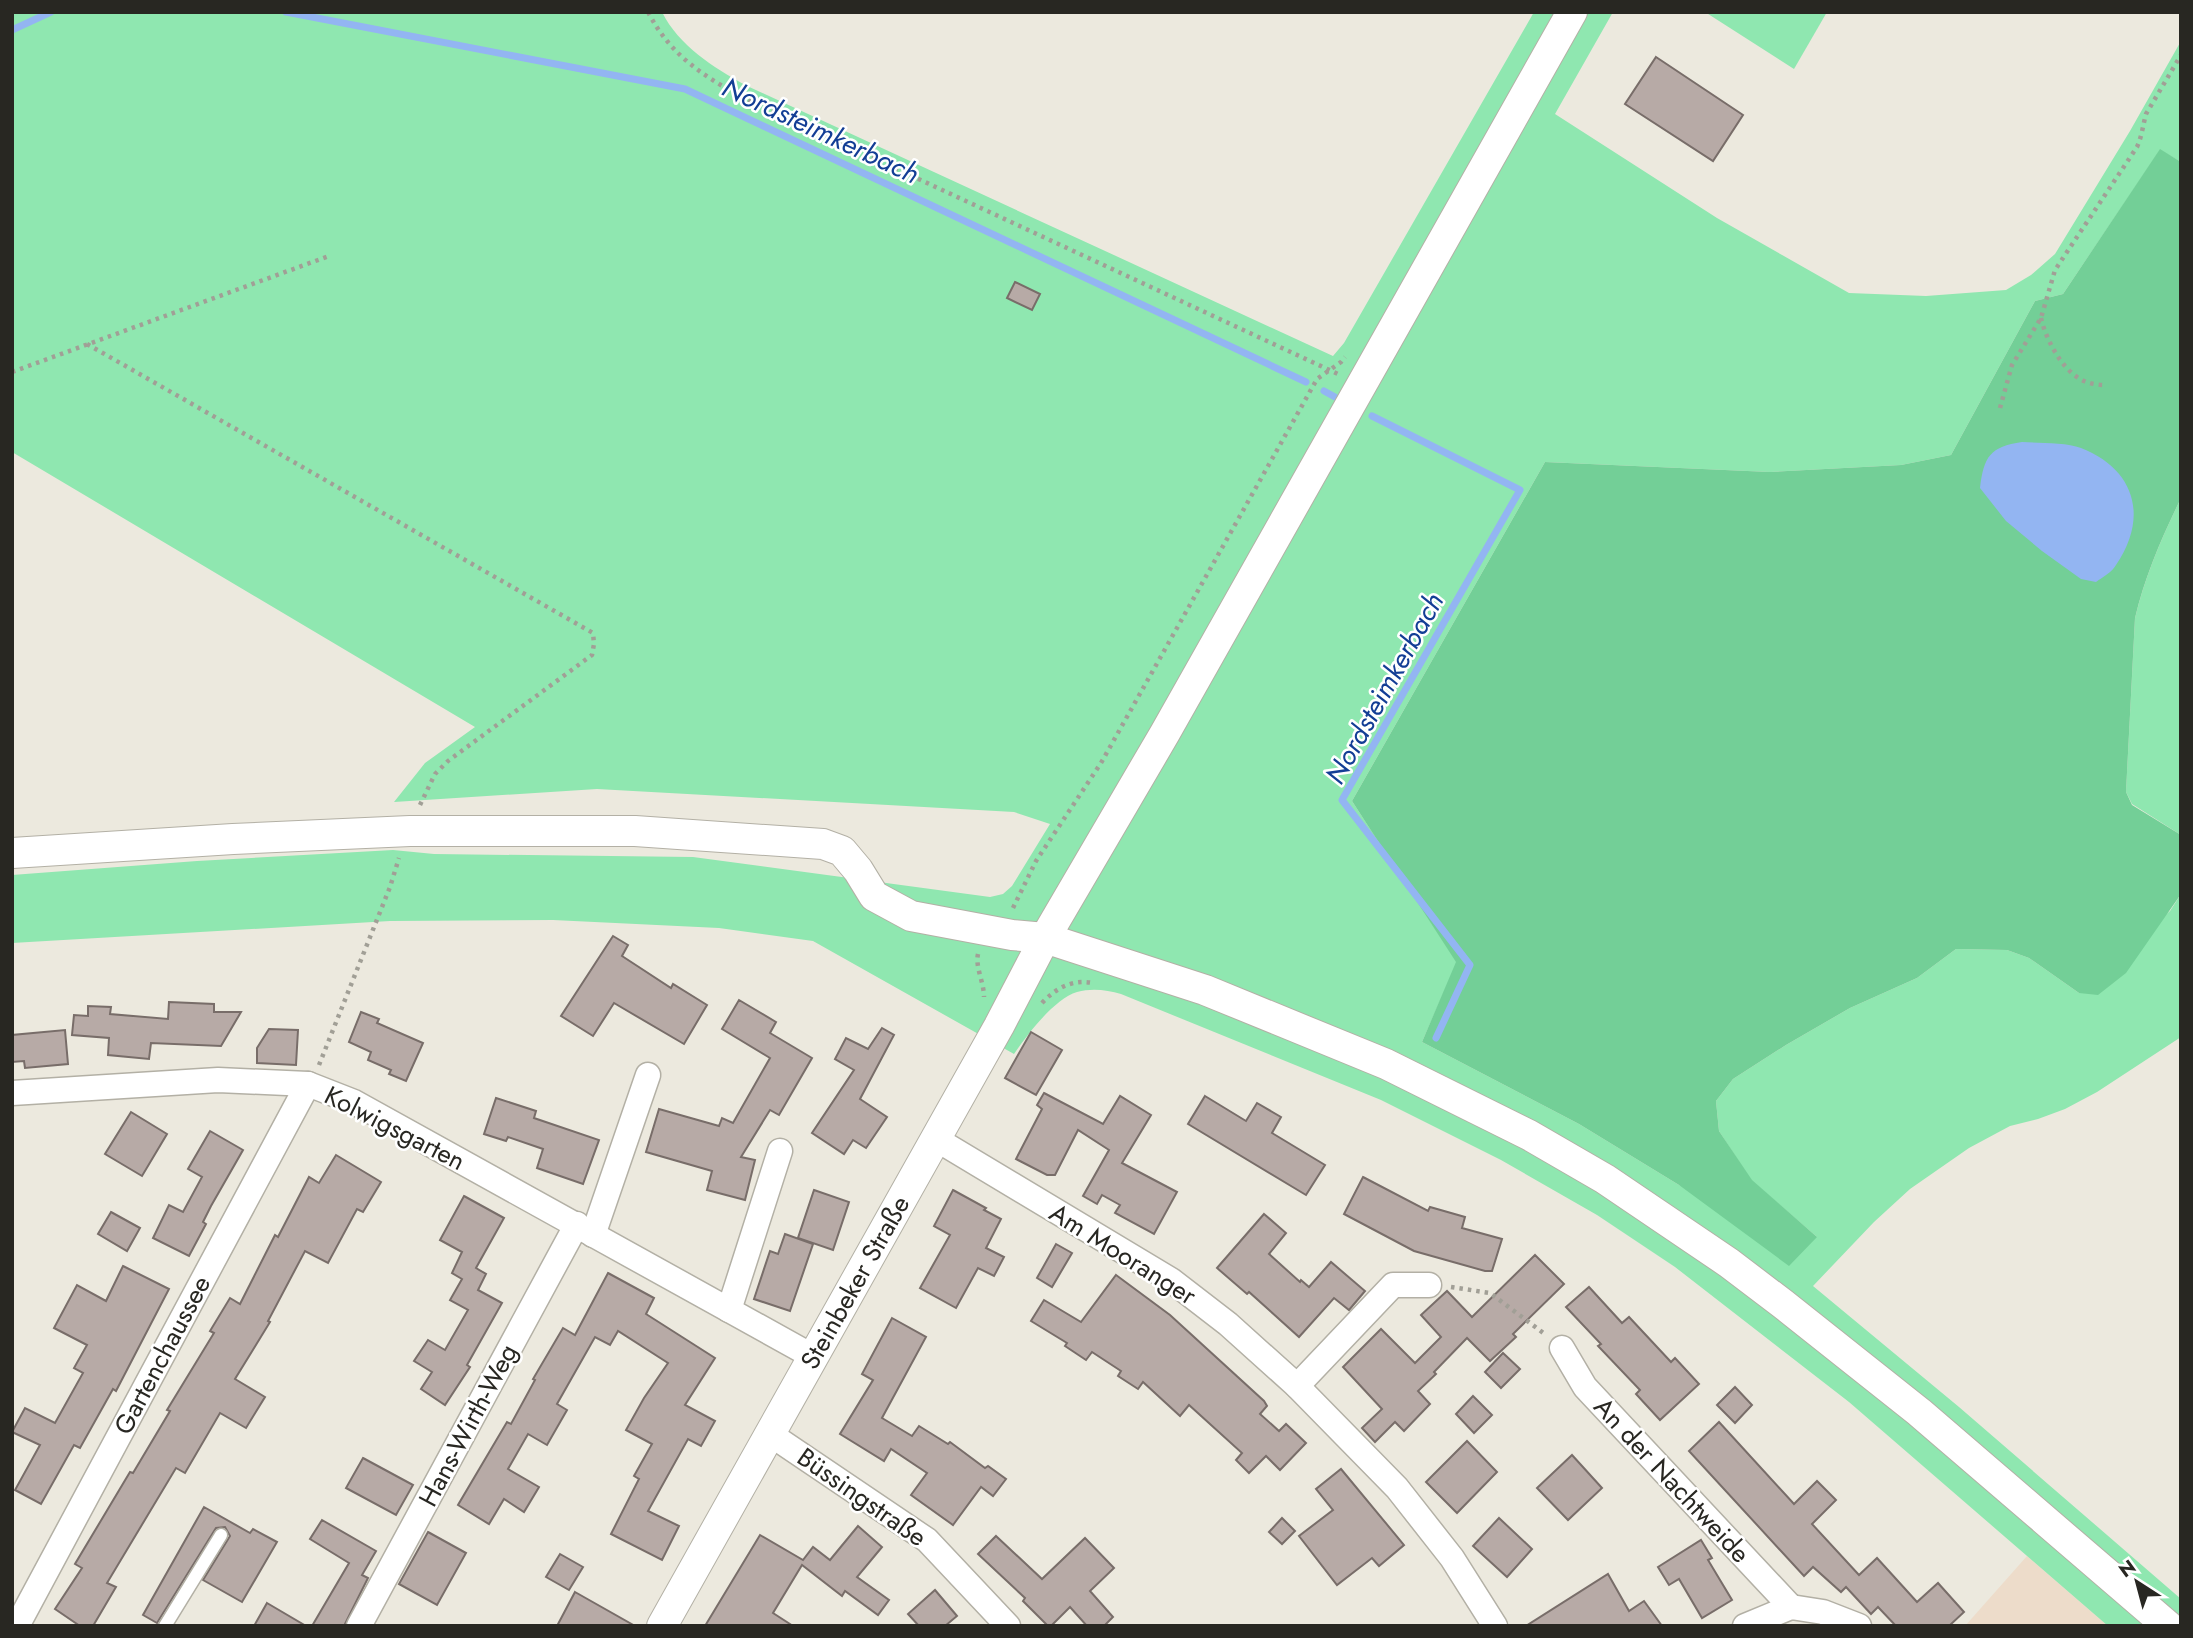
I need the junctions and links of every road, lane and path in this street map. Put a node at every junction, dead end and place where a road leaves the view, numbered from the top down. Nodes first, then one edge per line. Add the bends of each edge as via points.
1 (648, 12) edge
2 (1572, 12) edge
3 (2181, 55) edge
4 (329, 256) dead end
5 (2041, 318) junction
6 (87, 344) junction
7 (1350, 350) dead end
8 (1329, 369) junction
9 (12, 372) edge
10 (2106, 385) dead end
11 (1360, 386) junction
12 (2000, 408) dead end
13 (410, 831) junction
14 (12, 853) edge
15 (1013, 908) dead end
16 (1045, 938) junction
17 (648, 1075) dead end
18 (308, 1084) junction
19 (12, 1093) edge
20 (936, 1139) junction
21 (780, 1152) dead end
22 (585, 1230) junction
23 (1429, 1284) joint
24 (729, 1310) junction
25 (1562, 1348) joint
26 (812, 1356) junction
27 (1297, 1386) junction
28 (769, 1434) junction
29 (221, 1535) dead end
30 (1791, 1607) junction
31 (17, 1626) edge
32 (165, 1626) edge
33 (359, 1626) edge
34 (662, 1626) edge
35 (1008, 1626) edge
36 (1495, 1626) edge
37 (1745, 1626) edge
38 (1858, 1626) edge
39 (2168, 1626) edge

1 - 8 path via 660,34 684,60 740,96
2 - 11 street, Steinbeker Straße
3 - 5 path via 2146,114 2137,147 2055,270
4 - 6 path
5 - 10 path via 2066,366 2083,381
5 - 12 path via 2012,365
6 - 9 path
6 - 13 path via 593,633 592,655 435,774
7 - 8 path
8 - 11 path
8 - 15 path via 1317,379 1101,763 1036,861
11 - 16 street, Steinbeker Straße
13 - 14 street
13 - 16 street via 635,831 823,844 842,851 874,896 911,916
13 - 18 path via 322,1059
16 - 20 street, Steinbeker Straße
16 - 39 street via 1205,990 1386,1064 1529,1135 1605,1180 1783,1304 1919,1412
17 - 22 street
18 - 19 street, Kolwigsgarten via 218,1080
18 - 22 street, Kolwigsgarten via 354,1102
18 - 31 street, Gartenchaussee
20 - 26 street, Steinbeker Straße
20 - 27 street, Am Mooranger via 1171,1280
21 - 24 street
22 - 24 street, Kolwigsgarten
22 - 33 street, Hans-Wirth-Weg
23 - 25 path via 1490,1293
23 - 27 street via 1393,1285
24 - 26 street, Kolwigsgarten
25 - 30 street, An der Nachtweide via 1585,1387
26 - 28 street, Steinbeker Straße
27 - 36 street, Am Mooranger via 1397,1488 1452,1558
28 - 34 street, Steinbeker Straße
28 - 35 street, Büssingstraße via 927,1540
29 - 32 lane
30 - 37 street
30 - 38 street via 1823,1612

